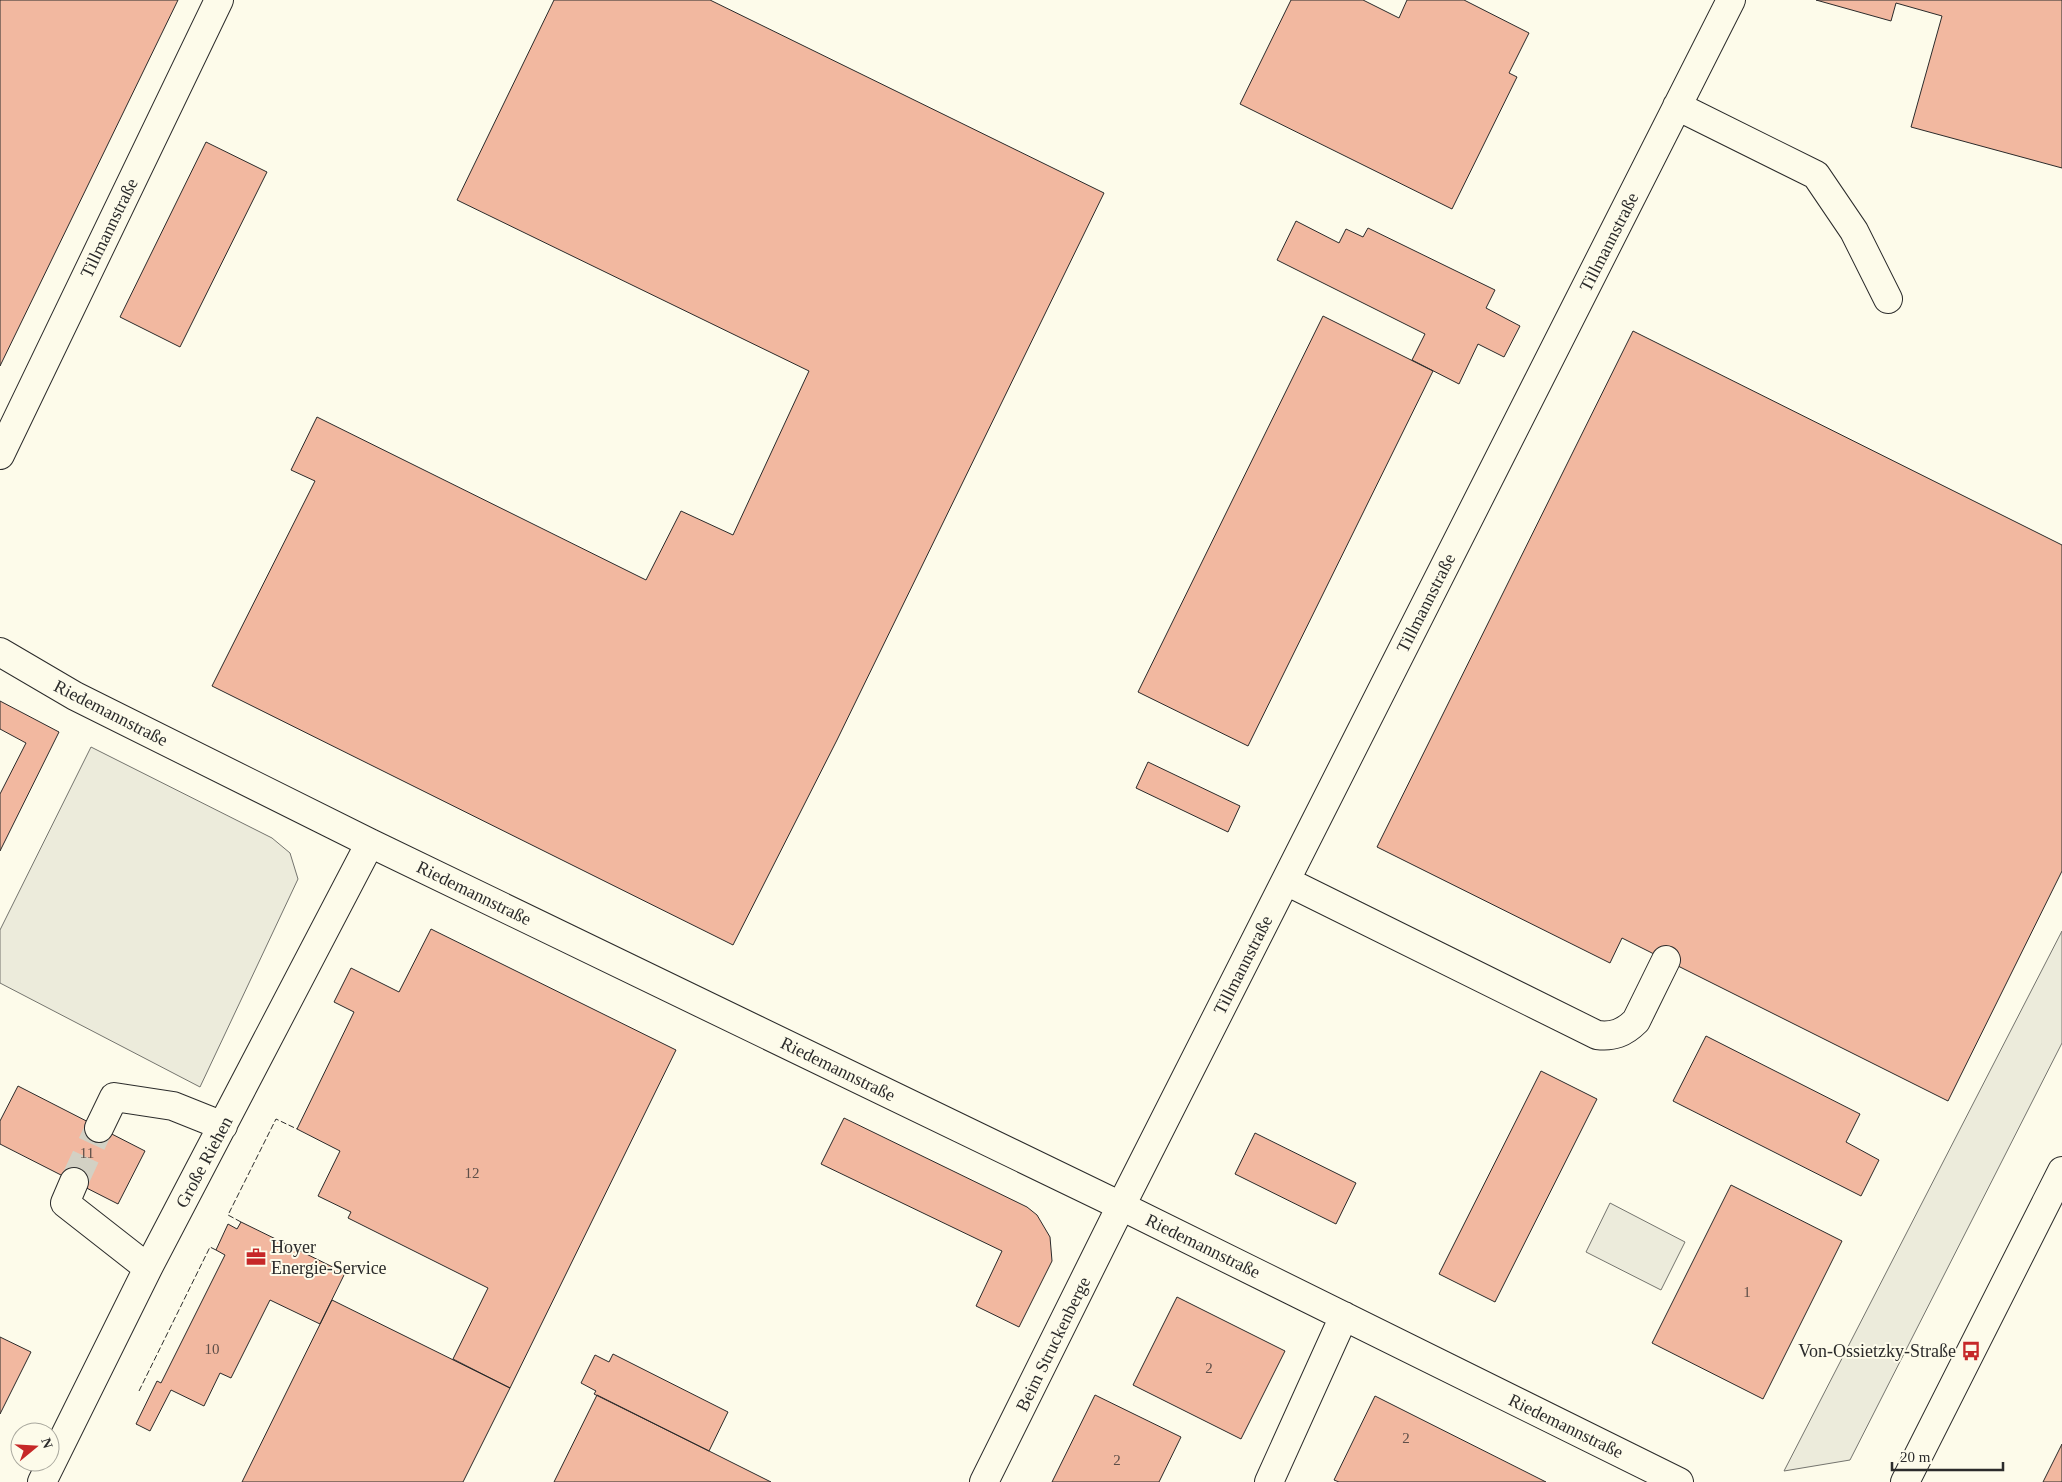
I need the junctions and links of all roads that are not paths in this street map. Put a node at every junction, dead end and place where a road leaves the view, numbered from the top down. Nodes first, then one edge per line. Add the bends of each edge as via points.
1 (219, 0) edge
2 (1731, 0) edge
3 (1677, 106) junction
4 (1888, 300) dead end
5 (0, 455) edge
6 (0, 652) edge
7 (370, 843) junction
8 (1286, 881) junction
9 (1666, 960) dead end
10 (223, 1126) junction
11 (99, 1128) tunnel mouth
12 (2062, 1171) edge
13 (74, 1182) tunnel mouth
14 (1121, 1206) junction
15 (148, 1268) junction
16 (1344, 1316) junction
17 (42, 1482) edge
18 (984, 1482) edge
19 (1269, 1482) edge
20 (1679, 1482) edge
21 (1905, 1482) edge

1 - 5 street, Tillmannstraße
2 - 3 street, Tillmannstraße
3 - 4 street via 1816,175 1854,231
3 - 8 street, Tillmannstraße
6 - 7 street, Riedemannstraße via 75,696
7 - 10 street, Große Riehen
7 - 14 street, Riedemannstraße
8 - 9 street via 1596,1035 1618,1034 1636,1021
8 - 14 street, Tillmannstraße
10 - 11 street via 173,1106 114,1097
10 - 15 street, Große Riehen
12 - 21 street
13 - 15 street via 65,1203
14 - 16 street, Riedemannstraße
14 - 18 street, Beim Struckenberge
15 - 17 street, Große Riehen
16 - 19 street
16 - 20 street, Riedemannstraße

